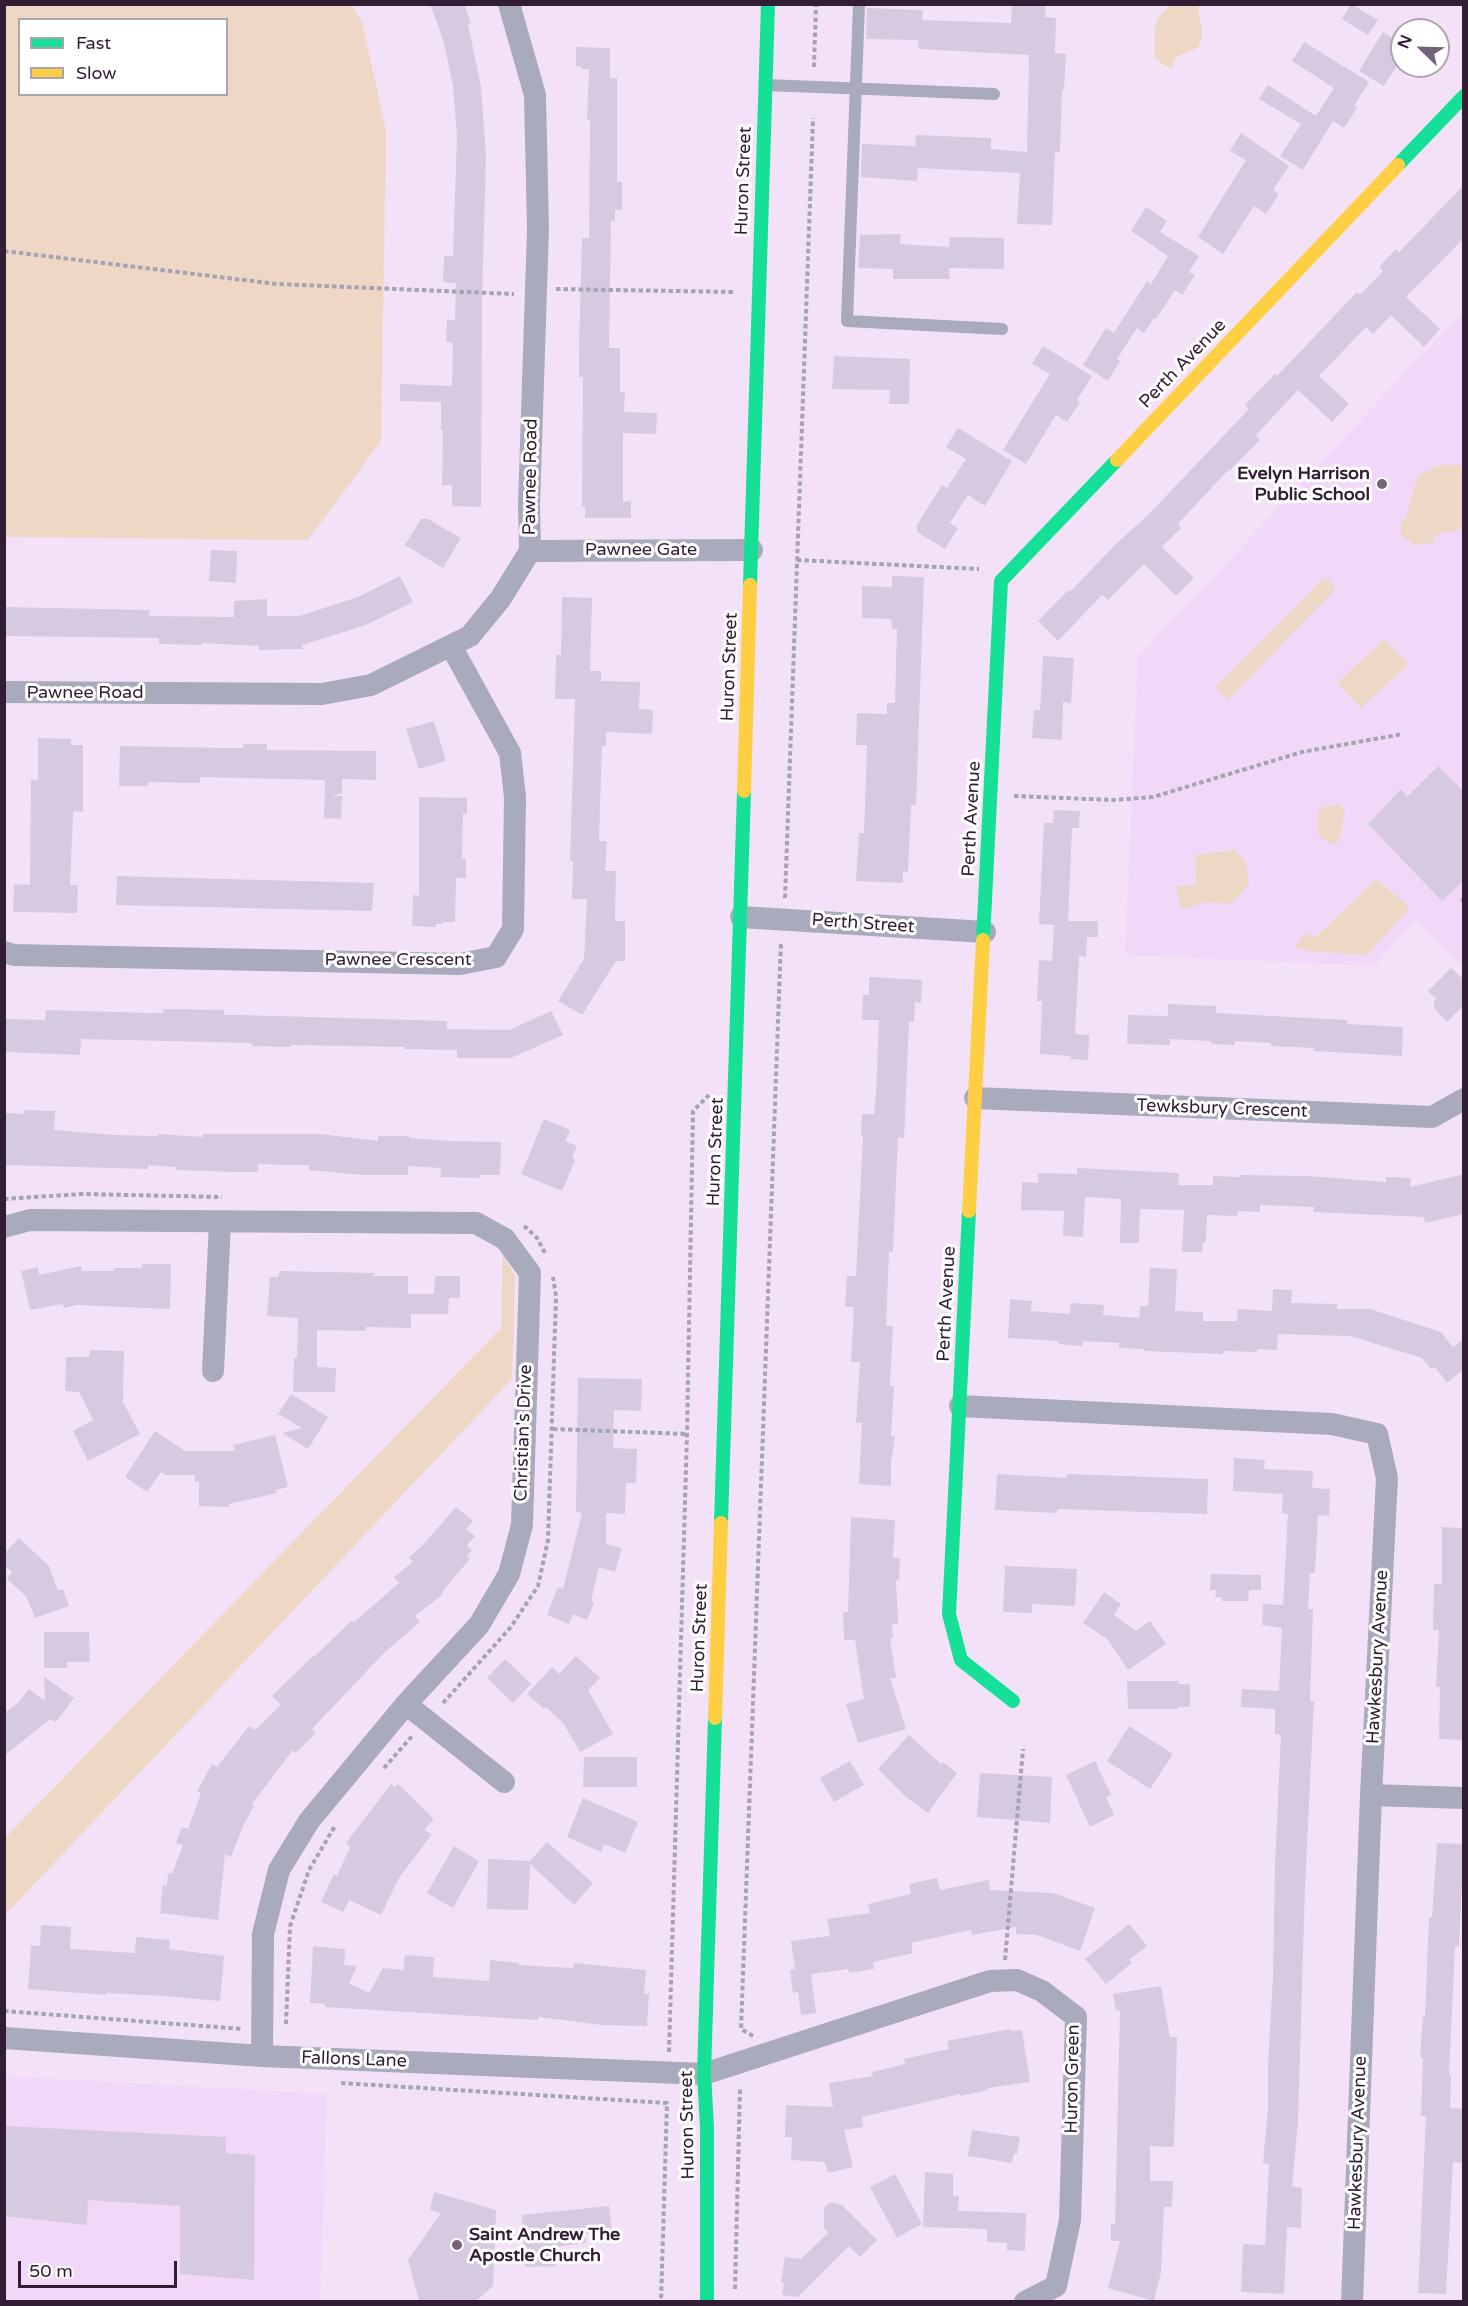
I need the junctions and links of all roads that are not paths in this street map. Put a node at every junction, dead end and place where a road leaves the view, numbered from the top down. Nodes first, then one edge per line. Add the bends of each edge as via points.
1 (509, 4) edge
2 (768, 4) edge
3 (859, 4) edge
4 (765, 85) junction
5 (855, 88) junction
6 (994, 94) dead end
7 (1464, 96) edge
8 (1002, 329) dead end
9 (752, 550) junction
10 (530, 551) junction
11 (451, 646) junction
12 (4, 692) edge
13 (741, 917) junction
14 (985, 932) junction
15 (4, 952) edge
16 (975, 1098) junction
17 (1464, 1099) edge
18 (220, 1222) junction
19 (4, 1227) edge
20 (213, 1371) dead end
21 (960, 1406) junction
22 (1013, 1701) dead end
23 (406, 1704) junction
24 (504, 1782) dead end
25 (1371, 1795) junction
26 (1464, 1798) edge
27 (4, 2038) edge
28 (262, 2056) junction
29 (704, 2074) junction
30 (707, 2301) edge
31 (1025, 2301) edge
32 (1352, 2301) edge

1 - 10 street, Pawnee Road via 535,95 538,229
2 - 4 main road, Huron Street
3 - 5 lane
4 - 5 lane
4 - 9 main road, Huron Street
5 - 6 lane
5 - 8 lane via 847,321
7 - 14 main road, Perth Avenue via 1001,581
9 - 10 street, Pawnee Gate
9 - 13 main road, Huron Street
10 - 11 street, Pawnee Road via 501,598 470,636
11 - 12 street, Pawnee Road via 371,685 322,694
11 - 15 street, Pawnee Crescent via 510,753 515,797 513,929 496,957 460,963
13 - 14 street, Perth Street
13 - 29 main road, Huron Street
14 - 16 main road, Perth Avenue
16 - 17 street, Tewksbury Crescent via 1432,1117
16 - 21 main road, Perth Avenue
18 - 19 street, Christian's Drive via 30,1220
18 - 20 street
18 - 23 street, Christian's Drive via 476,1223 505,1239 530,1273 522,1525 510,1574 479,1625
21 - 22 main road, Perth Avenue via 949,1614 961,1660
21 - 25 street, Hawkesbury Avenue via 1332,1424 1377,1434 1387,1478
23 - 24 street
23 - 28 street, Christian's Drive via 309,1821 279,1870 263,1934
25 - 26 street
25 - 32 street, Hawkesbury Avenue
27 - 28 street, Fallons Lane
28 - 29 street, Fallons Lane
29 - 30 main road, Huron Street
29 - 31 street, Huron Green via 990,1981 1017,1980 1042,1991 1076,2017 1070,2220 1056,2286

